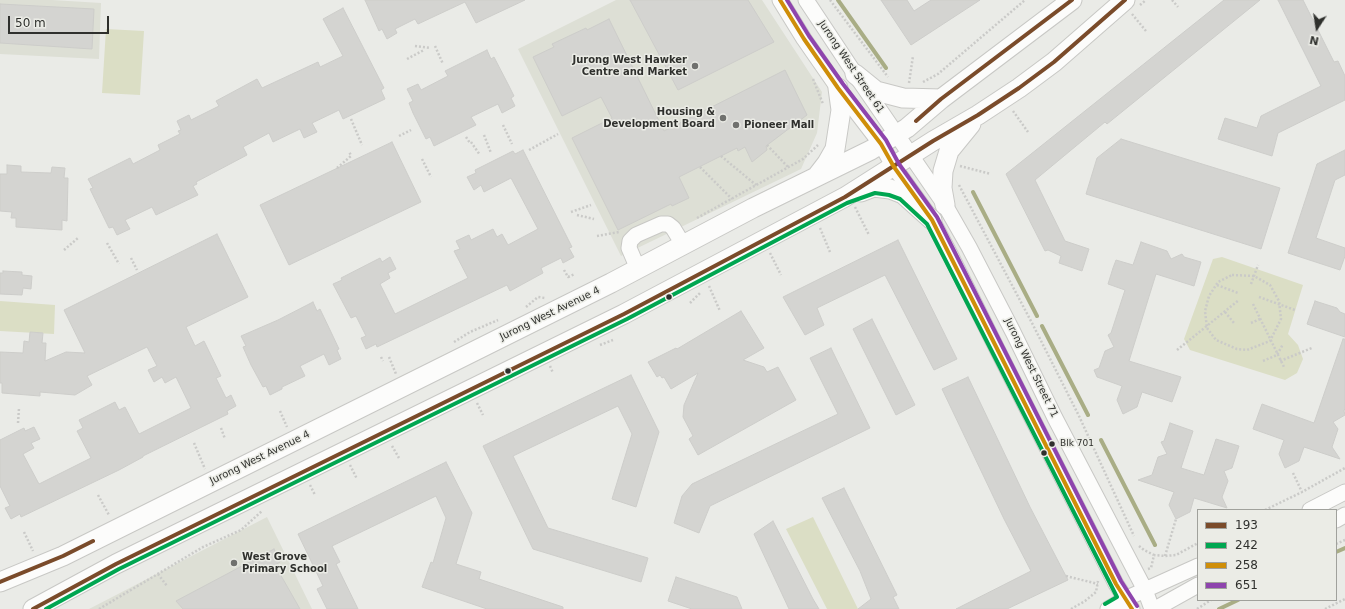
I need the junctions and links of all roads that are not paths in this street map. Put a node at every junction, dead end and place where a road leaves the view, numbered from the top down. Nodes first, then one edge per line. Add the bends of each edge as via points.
1 (780, 0) edge
2 (806, 0) edge
3 (1072, 0) edge
4 (1129, 8) edge
5 (855, 74) junction
6 (838, 88) junction
7 (941, 99) junction
8 (978, 115) junction
9 (897, 134) junction
10 (881, 144) junction
11 (912, 155) junction
12 (894, 167) junction
13 (816, 177) junction
14 (850, 202) junction
15 (945, 205) junction
16 (932, 220) junction
17 (679, 238) junction
18 (638, 269) junction
19 (1345, 492) edge
20 (1312, 509) edge
21 (1197, 566) edge
22 (0, 582) edge
23 (1197, 586) edge
24 (1145, 590) junction
25 (1129, 604) edge
26 (33, 609) edge
27 (1108, 609) edge
28 (1153, 609) edge

1 - 6 street, Jurong West Street 61
2 - 5 street, Jurong West Street 61
3 - 7 main road, Jurong West Avenue 4
4 - 8 main road
5 - 7 main road via 876,92 903,98
5 - 9 street, Jurong West Street 61
6 - 10 street, Jurong West Street 61
6 - 13 main road via 841,110 835,149
7 - 9 main road, Jurong West Avenue 4
8 - 11 main road
8 - 15 main road via 949,152 943,171
9 - 10 main road, Jurong West Avenue 4
9 - 11 street, Jurong West Street 71
10 - 12 street, Jurong West Street 71
10 - 13 main road, Jurong West Avenue 4
11 - 12 main road
11 - 15 street, Jurong West Street 71
12 - 14 main road
12 - 16 street, Jurong West Street 71
13 - 17 main road, Jurong West Avenue 4 via 753,208
14 - 16 main road via 874,187 890,189 903,194
14 - 26 main road via 764,240 624,314 116,564
15 - 24 street, Jurong West Street 71
16 - 25 street, Jurong West Street 71 via 1113,578
17 - 18 main road, Jurong West Avenue 4
17 - 18 street via 668,224 661,224 636,235 630,241 629,248
18 - 22 main road, Jurong West Avenue 4 via 63,556
19 - 20 street
21 - 24 street
23 - 28 street
24 - 25 street
24 - 28 street, Jurong West Street 71
25 - 27 street

